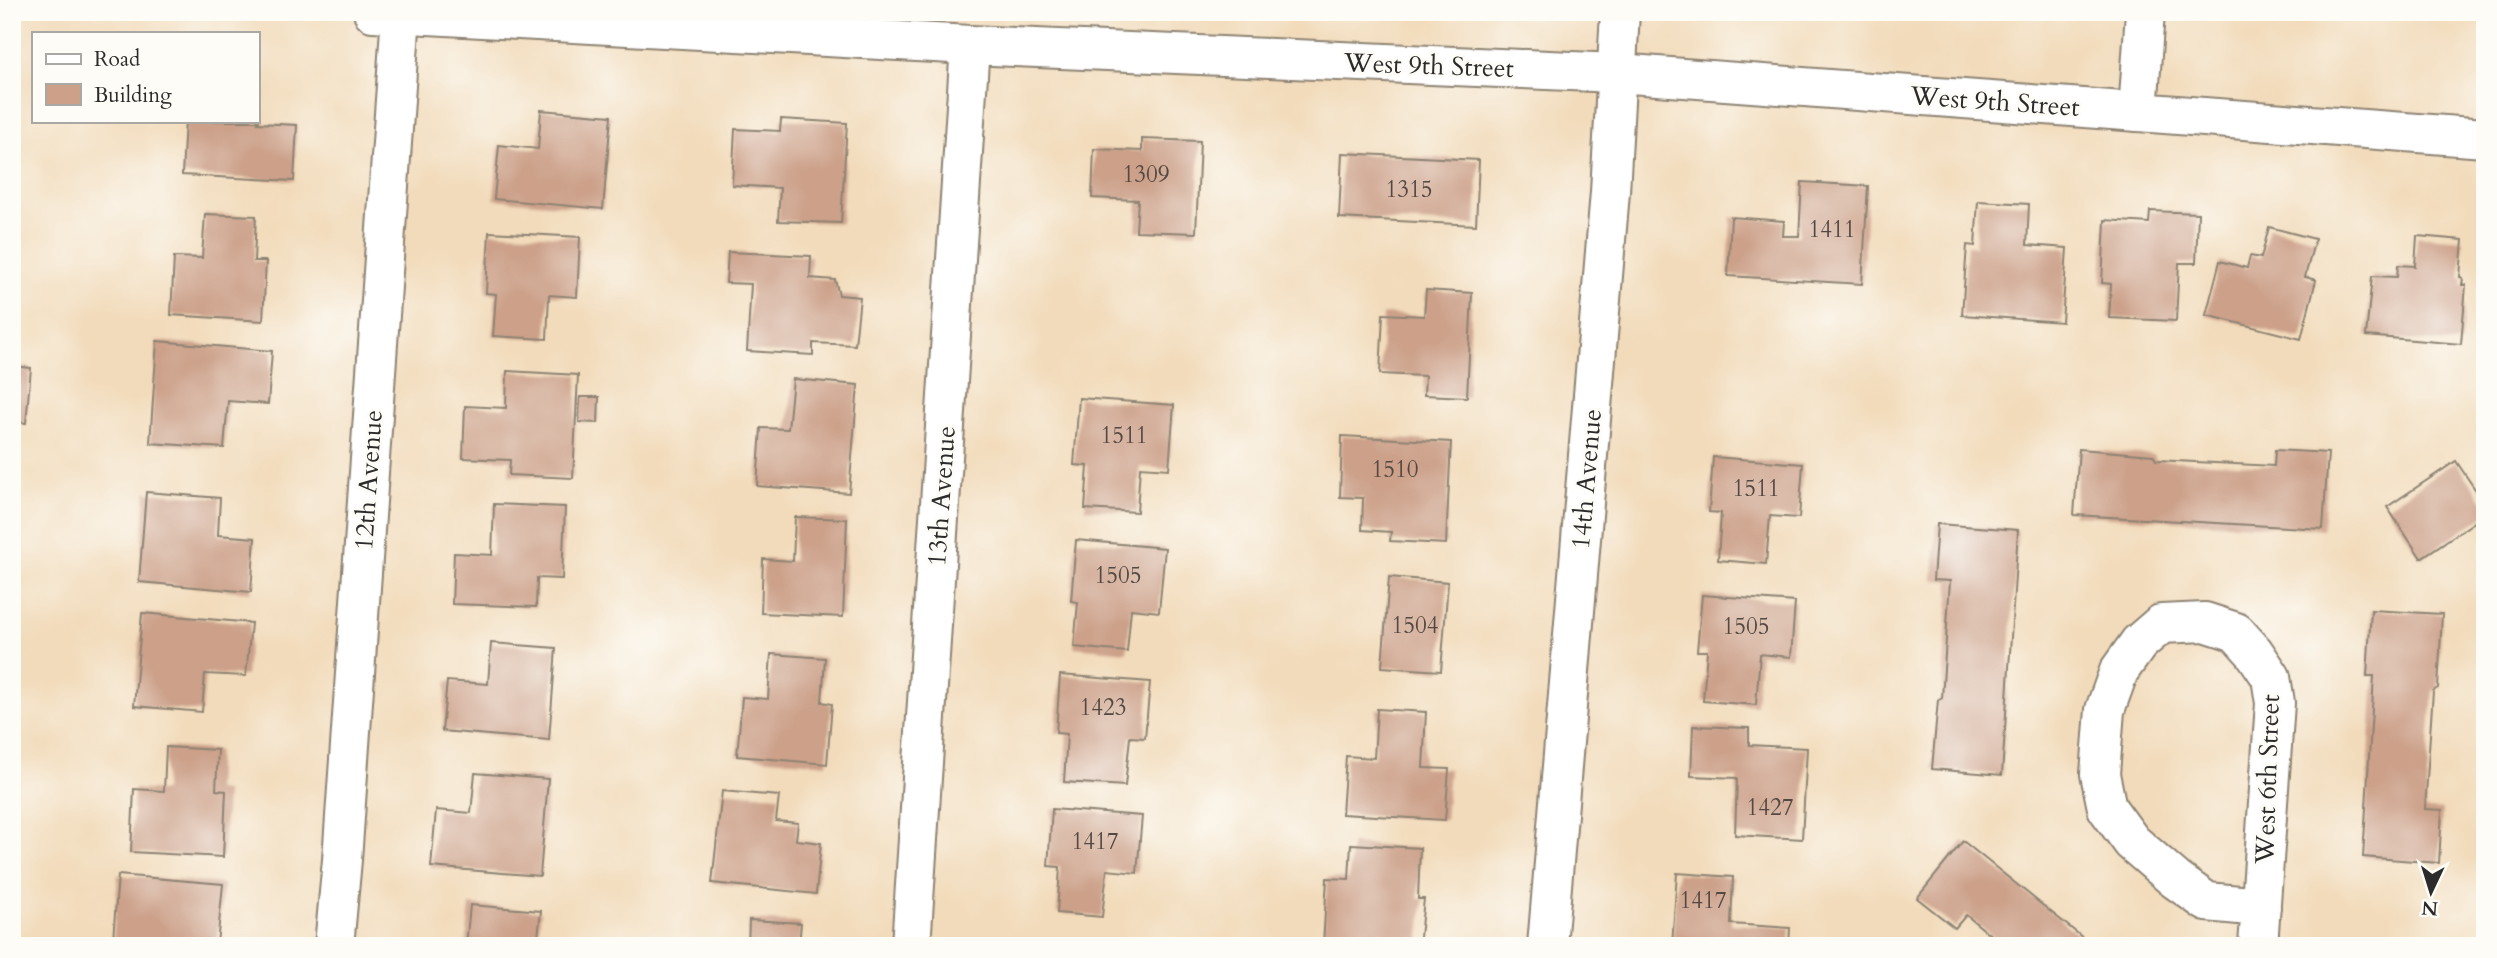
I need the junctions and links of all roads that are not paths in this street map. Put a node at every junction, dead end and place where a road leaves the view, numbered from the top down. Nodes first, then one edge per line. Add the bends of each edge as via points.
1 (1619, 12) edge
2 (2145, 12) edge
3 (387, 13) edge
4 (970, 45) junction
5 (1617, 73) junction
6 (2138, 112) junction
7 (2485, 138) edge
8 (2261, 907) junction
9 (334, 946) edge
10 (912, 946) edge
11 (1547, 946) edge
12 (2258, 946) edge

1 - 5 street, 14th Avenue
2 - 6 street
3 - 4 street, West 9th Street
3 - 9 street, 12th Avenue
4 - 5 street, West 9th Street
4 - 10 street, 13th Avenue
5 - 6 street, West 9th Street
5 - 11 street, 14th Avenue
6 - 7 street, West 9th Street
8 - 8 street, West 6th Street via 2275,703 2270,677 2236,632 2205,622 2161,624 2139,643 2119,671 2105,710 2100,774 2107,808 2132,842 2207,902
8 - 12 street, West 6th Street

